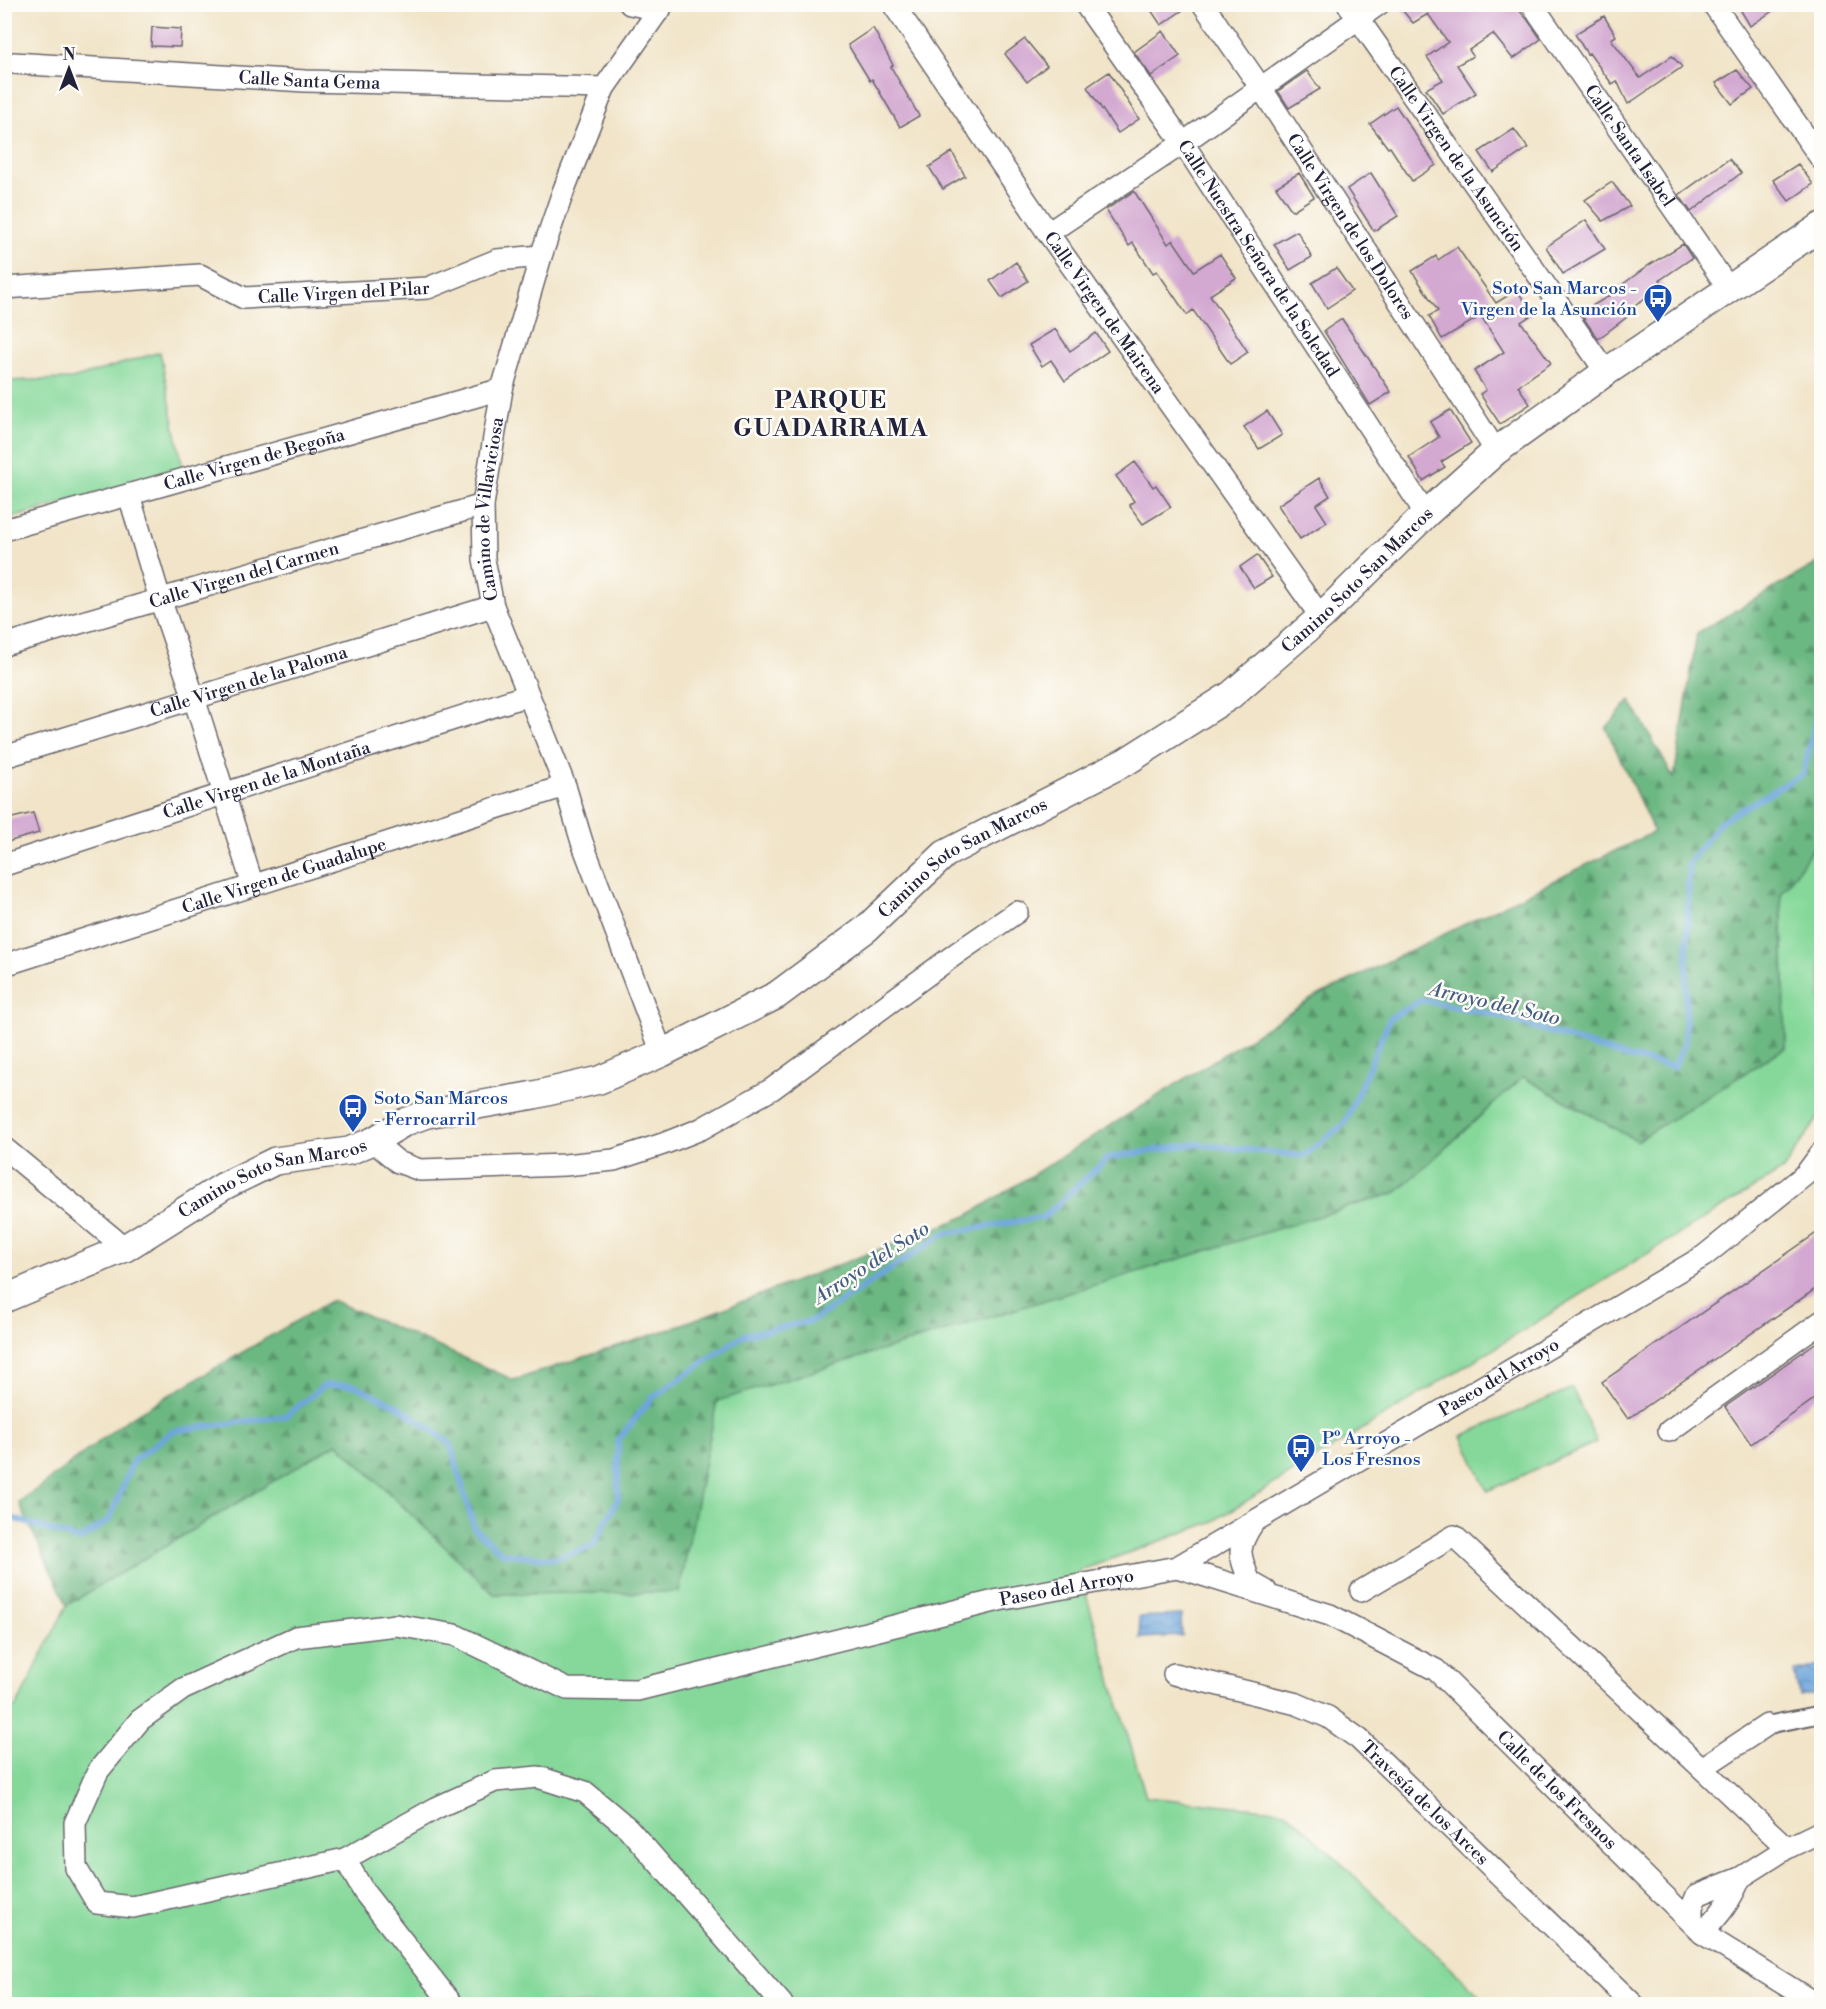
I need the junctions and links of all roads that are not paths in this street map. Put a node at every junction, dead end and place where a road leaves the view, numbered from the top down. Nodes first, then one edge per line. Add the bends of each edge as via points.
1 (630, 4) edge
2 (893, 4) edge
3 (1085, 4) edge
4 (1203, 4) edge
5 (1379, 4) edge
6 (1532, 4) edge
7 (1713, 4) edge
8 (661, 7) edge
9 (1354, 12) edge
10 (14, 63) dead end
11 (604, 88) junction
12 (1261, 88) junction
13 (1183, 143) junction
14 (1821, 160) edge
15 (1821, 226) edge
16 (1048, 233) junction
17 (541, 256) junction
18 (4, 288) edge
19 (1729, 289) junction
20 (1606, 372) junction
21 (502, 389) junction
22 (1496, 451) junction
23 (129, 495) junction
24 (483, 505) junction
25 (1426, 514) junction
26 (4, 530) edge
27 (160, 599) junction
28 (493, 606) junction
29 (1321, 617) junction
30 (4, 645) edge
31 (528, 695) junction
32 (194, 698) junction
33 (4, 756) edge
34 (565, 786) junction
35 (222, 794) junction
36 (4, 865) edge
37 (253, 886) junction
38 (1017, 912) dead end
39 (4, 965) edge
40 (662, 1053) junction
41 (373, 1141) junction
42 (4, 1148) edge
43 (1821, 1152) edge
44 (125, 1248) junction
45 (4, 1299) edge
46 (1821, 1321) edge
47 (1669, 1431) dead end
48 (1254, 1522) junction
49 (1177, 1567) junction
50 (1361, 1591) dead end
51 (1283, 1600) junction
52 (1174, 1674) dead end
53 (1821, 1714) edge
54 (1767, 1725) joint
55 (1701, 1768) junction
56 (1821, 1831) edge
57 (1787, 1848) junction
58 (345, 1859) junction
59 (1740, 1878) junction
60 (1697, 1928) junction
61 (452, 2004) edge
62 (782, 2004) edge
63 (1633, 2004) edge
64 (1816, 2004) edge

1 - 8 street
2 - 16 street, Calle Virgen de Mairena
3 - 13 street, Calle Nuestra Señora de la Soledad
4 - 12 street, Calle Virgen de los Dolores
5 - 9 street
6 - 19 street, Calle Santa Isabel
7 - 14 street
8 - 11 street, Camino de Villaviciosa
9 - 12 street
9 - 20 street, Calle Virgen de la Asunción
10 - 11 street, Calle Santa Gema via 305,81
11 - 17 street, Camino de Villaviciosa
12 - 13 street
12 - 22 street, Calle Virgen de los Dolores
13 - 16 street
13 - 25 street, Calle Nuestra Señora de la Soledad
15 - 19 street, Camino Soto San Marcos
16 - 29 street, Calle Virgen de Mairena
17 - 18 street, Calle Virgen del Pilar via 497,260 428,288 244,298 200,274
17 - 21 street, Camino de Villaviciosa
19 - 20 street, Camino Soto San Marcos
20 - 22 street, Camino Soto San Marcos
21 - 23 street, Calle Virgen de Begoña
21 - 24 street, Camino de Villaviciosa
22 - 25 street, Camino Soto San Marcos
23 - 26 street, Calle Virgen de Begoña
23 - 27 street
24 - 27 street, Calle Virgen del Carmen
24 - 28 street, Camino de Villaviciosa via 484,559
25 - 29 street, Camino Soto San Marcos
27 - 30 street, Calle Virgen del Carmen
27 - 32 street
28 - 31 street, Camino de Villaviciosa
28 - 32 street, Calle Virgen de la Paloma
29 - 40 street, Camino Soto San Marcos via 1231,695 1127,761 945,854 866,929 777,995
31 - 34 street, Camino de Villaviciosa
31 - 35 street, Calle Virgen de la Montaña
32 - 33 street, Calle Virgen de la Paloma
32 - 35 street
34 - 37 street, Calle Virgen de Guadalupe
34 - 40 street, Camino de Villaviciosa via 582,842
35 - 36 street, Calle Virgen de la Montaña
35 - 37 street
37 - 39 street, Calle Virgen de Guadalupe
38 - 41 street via 772,1089 701,1128 645,1151 614,1160 574,1164 420,1170 398,1162
40 - 41 street, Camino Soto San Marcos via 599,1080 427,1114
41 - 44 street, Camino Soto San Marcos via 349,1151 275,1161 224,1186
42 - 44 street
43 - 48 street, Paseo del Arroyo via 1805,1176 1704,1256
44 - 45 street, Camino Soto San Marcos
46 - 47 street
48 - 49 street, Paseo del Arroyo
48 - 51 street, Calle de los Fresnos via 1242,1539 1241,1558 1250,1582
49 - 51 street, Calle de los Fresnos
49 - 58 street, Paseo del Arroyo via 999,1600 637,1690 567,1689 455,1635 396,1625 296,1637 183,1689 140,1720 98,1771 75,1823 76,1868 97,1903 133,1906
50 - 55 street via 1454,1536
51 - 60 street, Calle de los Fresnos via 1330,1615 1436,1670
52 - 63 street, Travesía de los Arces via 1297,1704 1328,1717 1359,1739
53 - 54 street
54 - 55 street
55 - 57 street
56 - 57 street
57 - 59 street
58 - 61 street via 364,1892
58 - 62 street via 495,1781 538,1777 585,1792 628,1828
59 - 60 street via 1718,1918
59 - 60 street via 1697,1896 1692,1907
60 - 64 street, Calle de los Fresnos

